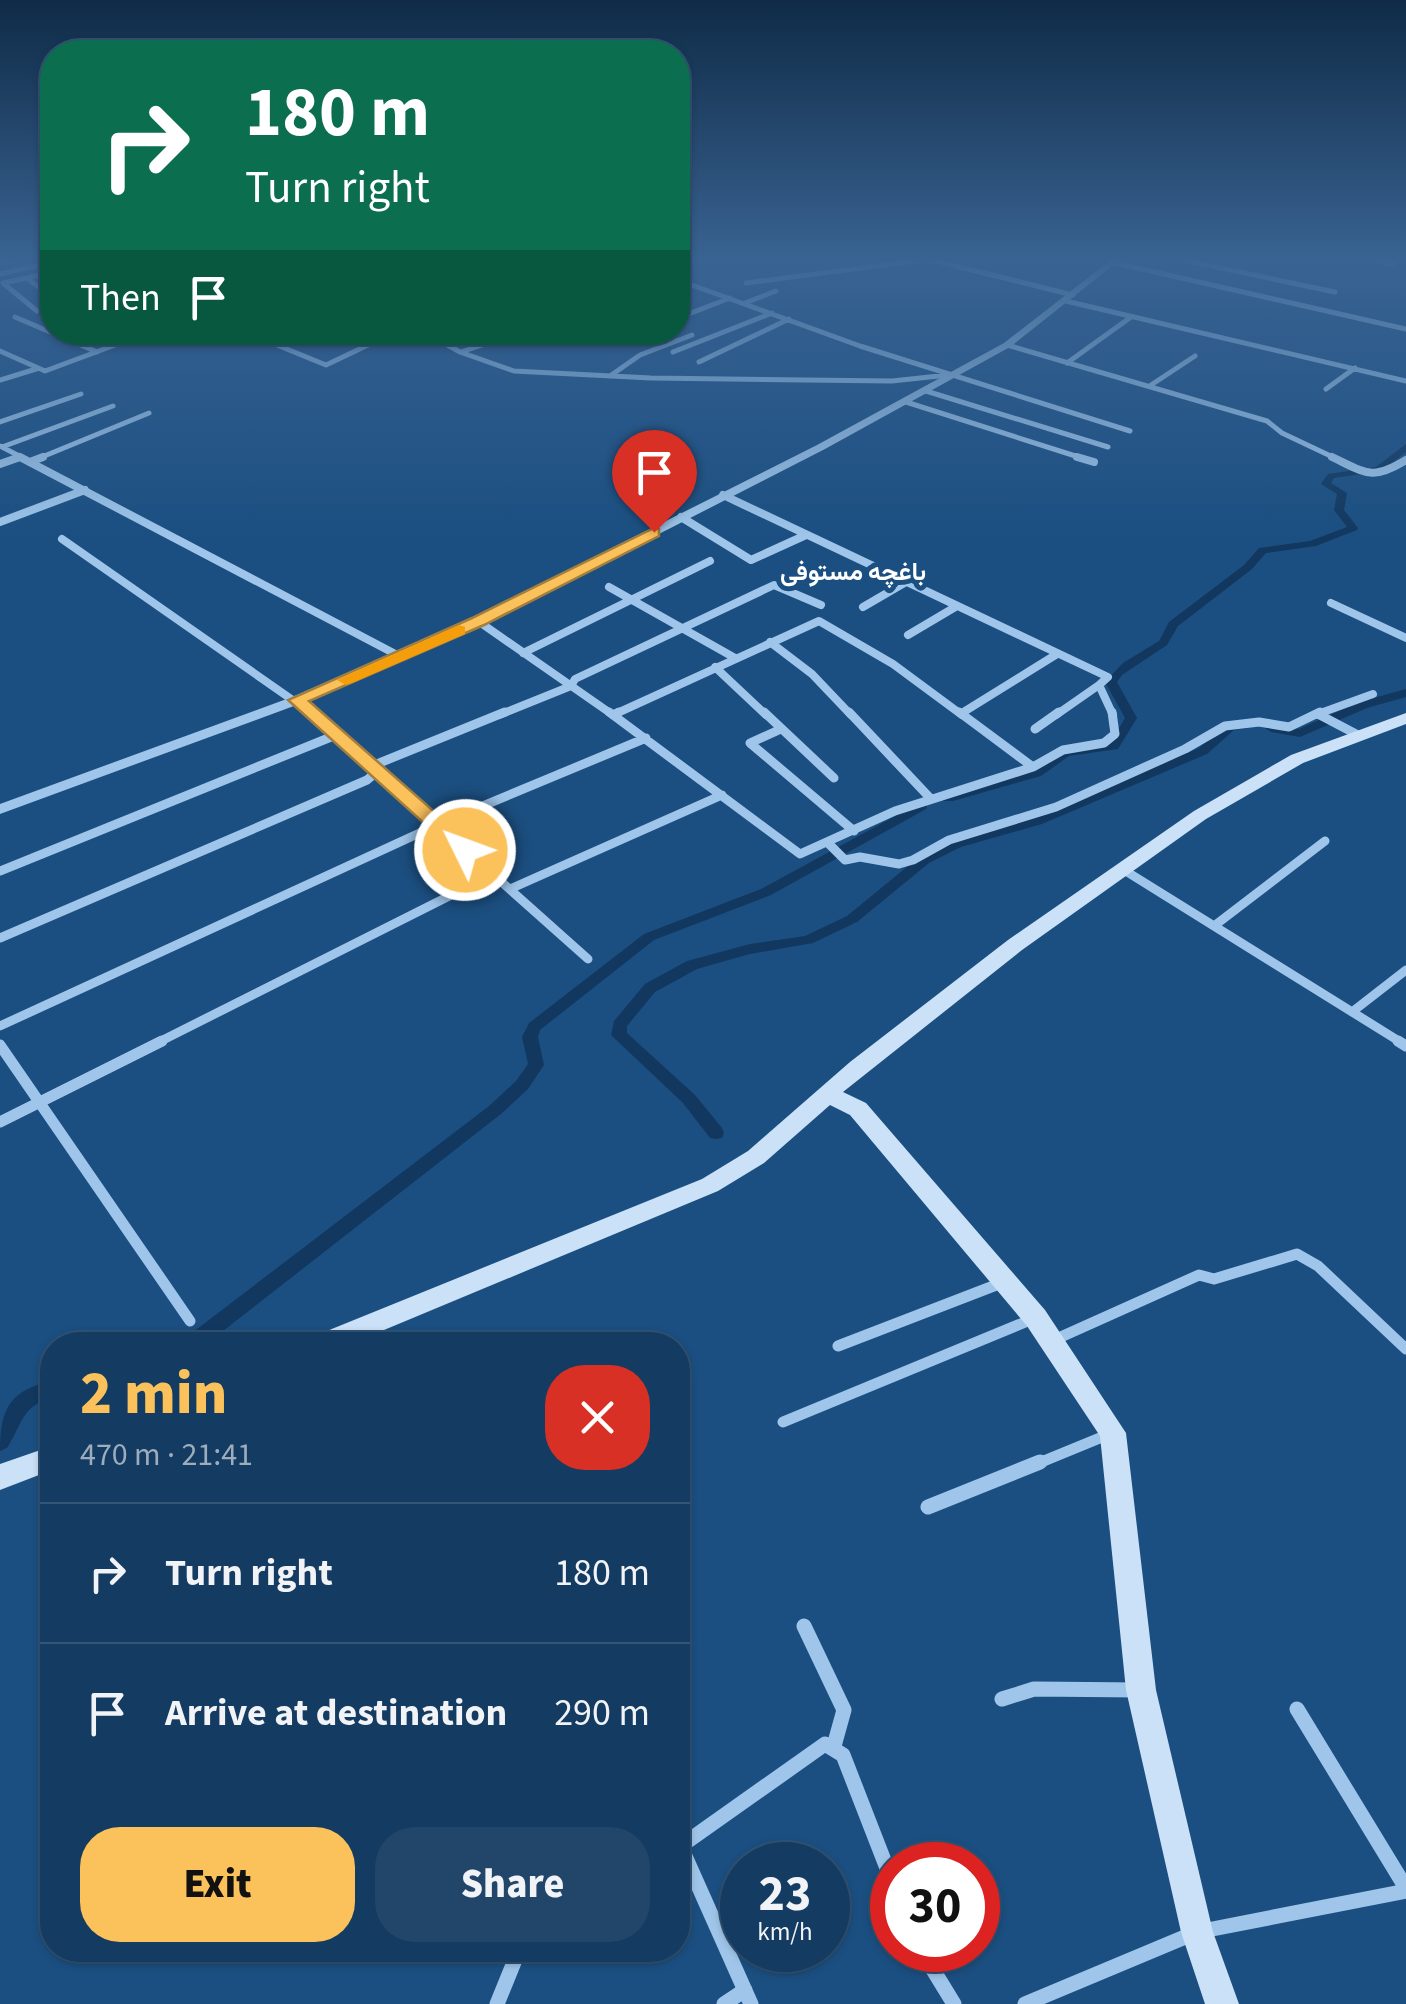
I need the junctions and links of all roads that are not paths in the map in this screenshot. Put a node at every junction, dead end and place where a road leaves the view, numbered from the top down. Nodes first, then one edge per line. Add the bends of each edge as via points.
1 (3, 353) edge
2 (96, 353) edge
3 (295, 353) edge
4 (352, 353) edge
5 (461, 353) edge
6 (646, 353) edge
7 (719, 353) edge
8 (885, 353) edge
9 (992, 353) edge
10 (1032, 353) edge
11 (1081, 353) edge
12 (1288, 353) edge
13 (1195, 356) dead end
14 (699, 362) dead end
15 (1067, 363) junction
16 (37, 368) junction
17 (1355, 368) junction
18 (948, 375) junction
19 (610, 376) junction
20 (0, 380) edge
21 (1406, 381) edge
22 (1152, 385) junction
23 (1326, 389) dead end
24 (926, 391) junction
25 (80, 394) dead end
26 (906, 402) junction
27 (113, 406) dead end
28 (149, 412) dead end
29 (0, 422) edge
30 (1130, 430) dead end
31 (1, 446) edge
32 (1108, 448) dead end
33 (20, 457) junction
34 (1406, 460) edge
35 (30, 462) junction
36 (1094, 462) dead end
37 (0, 464) edge
38 (85, 490) junction
39 (723, 496) junction
40 (682, 517) junction
41 (0, 522) edge
42 (806, 534) junction
43 (62, 539) dead end
44 (710, 561) dead end
45 (906, 582) junction
46 (610, 588) dead end
47 (632, 600) junction
48 (1331, 604) dead end
49 (821, 605) dead end
50 (957, 606) junction
51 (863, 608) dead end
52 (478, 622) junction
53 (682, 629) junction
54 (908, 635) dead end
55 (1406, 638) edge
56 (770, 642) junction
57 (524, 653) junction
58 (1057, 654) junction
59 (401, 658) junction
60 (735, 658) junction
61 (715, 667) junction
62 (1098, 685) junction
63 (572, 686) junction
64 (1374, 694) dead end
65 (297, 700) junction
66 (962, 713) junction
67 (1318, 714) junction
68 (613, 715) junction
69 (1406, 718) edge
70 (1035, 728) dead end
71 (781, 729) junction
72 (1348, 730) junction
73 (336, 734) junction
74 (646, 738) junction
75 (372, 766) junction
76 (1033, 768) junction
77 (834, 778) dead end
78 (722, 795) junction
79 (931, 799) junction
80 (1, 806) edge
81 (437, 824) junction
82 (854, 831) junction
83 (1325, 841) dead end
84 (828, 843) junction
85 (1124, 870) junction
86 (0, 871) edge
87 (493, 874) junction
88 (510, 889) junction
89 (1214, 926) junction
90 (0, 938) edge
91 (588, 959) dead end
92 (1406, 970) edge
93 (1352, 1012) junction
94 (0, 1026) edge
95 (0, 1046) edge
96 (1406, 1046) edge
97 (829, 1095) junction
98 (39, 1102) junction
99 (0, 1122) edge
100 (1004, 1282) junction
101 (1036, 1318) junction
102 (190, 1321) dead end
103 (352, 1332) edge
104 (1053, 1340) junction
105 (838, 1346) dead end
106 (1406, 1349) edge
107 (783, 1422) dead end
108 (1113, 1433) junction
109 (40, 1462) edge
110 (0, 1477) edge
111 (928, 1507) dead end
112 (804, 1626) dead end
113 (1141, 1690) junction
114 (1002, 1699) dead end
115 (1297, 1709) dead end
116 (834, 1746) junction
117 (690, 1839) edge
118 (877, 1842) edge
119 (690, 1871) edge
120 (1406, 1890) edge
121 (1196, 1932) junction
122 (514, 1962) edge
123 (931, 1972) edge
124 (748, 1997) edge
125 (497, 2004) edge
126 (724, 2004) edge
127 (954, 2004) edge
128 (1025, 2004) edge
129 (1222, 2004) edge

1 - 16 street
2 - 16 street
3 - 4 street via 326,365
5 - 19 street via 506,369
6 - 19 street
7 - 14 street
8 - 18 street
9 - 18 street
10 - 15 street
11 - 15 street
12 - 17 street
13 - 22 street
15 - 22 street
16 - 20 street
17 - 21 street
17 - 23 street
18 - 19 street via 892,381
18 - 24 street
18 - 30 street
22 - 34 street via 1266,421 1371,474
24 - 26 street
24 - 32 street
25 - 29 street
26 - 36 street
26 - 39 street
27 - 31 street
28 - 35 street
31 - 33 street
33 - 35 street
33 - 37 street
35 - 38 street
38 - 41 street
38 - 59 street
39 - 40 street
39 - 42 street
40 - 42 street via 751,560
40 - 52 street
42 - 45 street
43 - 65 street
44 - 47 street
45 - 50 street
45 - 51 street
46 - 47 street
47 - 53 street
47 - 57 street
48 - 55 street
49 - 53 street via 777,584
50 - 54 street
50 - 58 street
52 - 57 street
52 - 59 street
53 - 60 street
53 - 63 street
56 - 60 street
56 - 66 street via 822,622
56 - 79 street via 812,674
57 - 63 street
58 - 62 street via 1108,677
58 - 66 street
59 - 65 street
60 - 61 street
61 - 68 street
61 - 71 street
62 - 70 street
62 - 76 street via 1115,734
63 - 68 street
63 - 75 street
64 - 67 street
65 - 73 street
65 - 80 street
66 - 76 street
67 - 72 street
67 - 84 street via 1289,727 1224,726 1056,808 949,840 899,864 846,860
68 - 74 street
69 - 72 main road
71 - 77 street
71 - 82 street via 750,743
72 - 85 main road via 1200,815
73 - 75 street
73 - 86 street
74 - 78 street
74 - 81 street
75 - 81 street
75 - 90 street via 366,780
76 - 79 street
78 - 84 street via 800,854
78 - 88 street
79 - 82 street
81 - 87 street
81 - 94 street
82 - 84 street
83 - 89 street
85 - 89 street
85 - 97 main road via 1015,945
87 - 88 street
87 - 98 street
88 - 91 street
89 - 93 street
92 - 93 street
93 - 96 street
95 - 98 street
97 - 100 main road via 858,1109
97 - 103 main road via 756,1157 710,1184
98 - 99 street
98 - 102 street
100 - 101 main road
100 - 105 street
101 - 104 main road
101 - 107 street
104 - 106 street via 1200,1275 1214,1279 1297,1254
104 - 108 main road
108 - 111 street
108 - 113 main road
109 - 110 main road
112 - 116 street via 844,1710
113 - 114 street via 1034,1690
113 - 121 main road
115 - 120 street
116 - 117 street via 814,1750
116 - 118 street
119 - 124 street
120 - 121 street
121 - 128 street
121 - 129 main road
122 - 125 street
123 - 127 street
124 - 126 street

